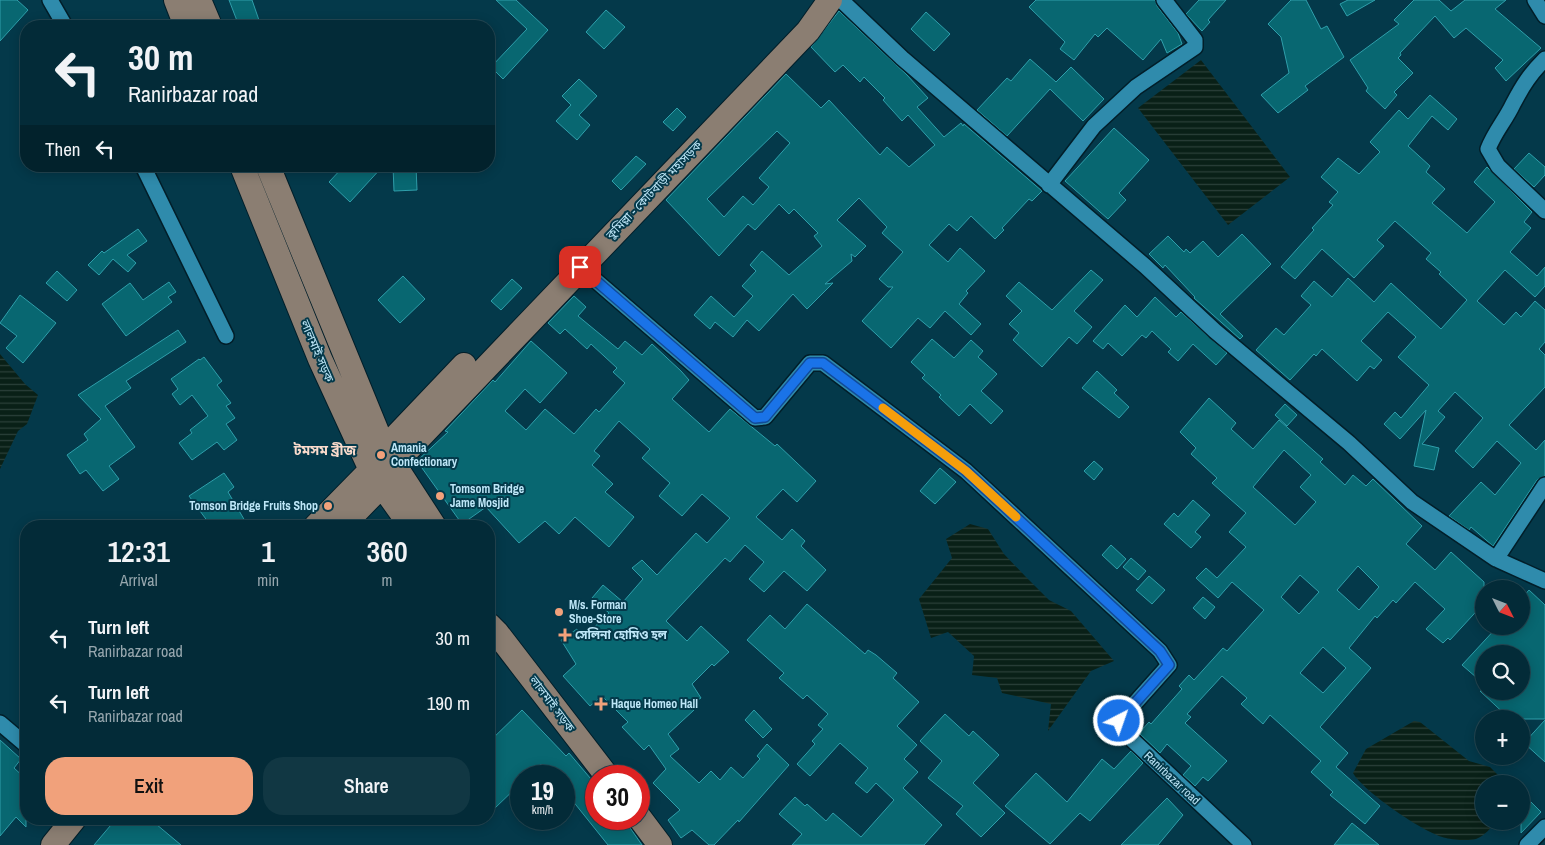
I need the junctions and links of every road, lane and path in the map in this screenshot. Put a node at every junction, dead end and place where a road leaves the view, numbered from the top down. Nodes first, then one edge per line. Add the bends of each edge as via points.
1 (50, 0) edge
2 (176, 0) edge
3 (199, 0) edge
4 (821, 0) edge
5 (830, 0) edge
6 (842, 0) edge
7 (1164, 0) edge
8 (1535, 0) edge
9 (1545, 16) edge
10 (62, 20) edge
11 (184, 20) edge
12 (207, 20) edge
13 (1545, 59) edge
14 (146, 172) edge
15 (244, 172) edge
16 (270, 172) edge
17 (1049, 185) junction
18 (1545, 211) edge
19 (596, 239) junction
20 (580, 267) junction
21 (226, 336) dead end
22 (382, 467) junction
23 (1545, 485) edge
24 (323, 520) edge
25 (346, 520) edge
26 (408, 520) edge
27 (429, 520) edge
28 (1496, 558) junction
29 (1545, 580) edge
30 (495, 628) edge
31 (0, 723) edge
32 (20, 740) edge
33 (599, 765) edge
34 (69, 825) edge
35 (1545, 827) edge
36 (649, 830) edge
37 (53, 845) edge
38 (660, 845) edge
39 (1244, 845) edge
40 (1527, 845) edge

1 - 10 street
2 - 11 main road
3 - 12 main road
4 - 19 main road, কুমিল্লা - কোটবাড়ী মহাসড়ক via 795,21
5 - 19 main road, কুমিল্লা - কোটবাড়ী মহাসড়ক via 808,30
6 - 17 street via 902,58
7 - 17 street via 1195,40 1195,48 1136,87 1094,126
8 - 9 street
13 - 18 street via 1519,90 1513,105 1494,132 1488,149 1498,166
14 - 21 street
15 - 22 main road, লালমাই সড়ক via 320,359
16 - 22 main road, লালমাই সড়ক
17 - 28 street via 1145,266 1263,373 1349,443 1412,502
19 - 20 main road, কুমিল্লা - কোটবাড়ী মহাসড়ক
19 - 22 main road, কুমিল্লা - কোটবাড়ী মহাসড়ক
20 - 22 main road, কুমিল্লা - কোটবাড়ী মহাসড়ক
20 - 39 street, Ranirbazar road via 755,418 765,417 810,363 823,363 966,471 1160,651 1169,665 1119,721 1124,733
22 - 24 main road
22 - 25 main road
22 - 26 main road, লালমাই সড়ক
22 - 27 main road, লালমাই সড়ক
23 - 28 street
28 - 29 street
30 - 33 main road, লালমাই সড়ক
31 - 32 street
34 - 37 main road
35 - 40 street
36 - 38 main road

